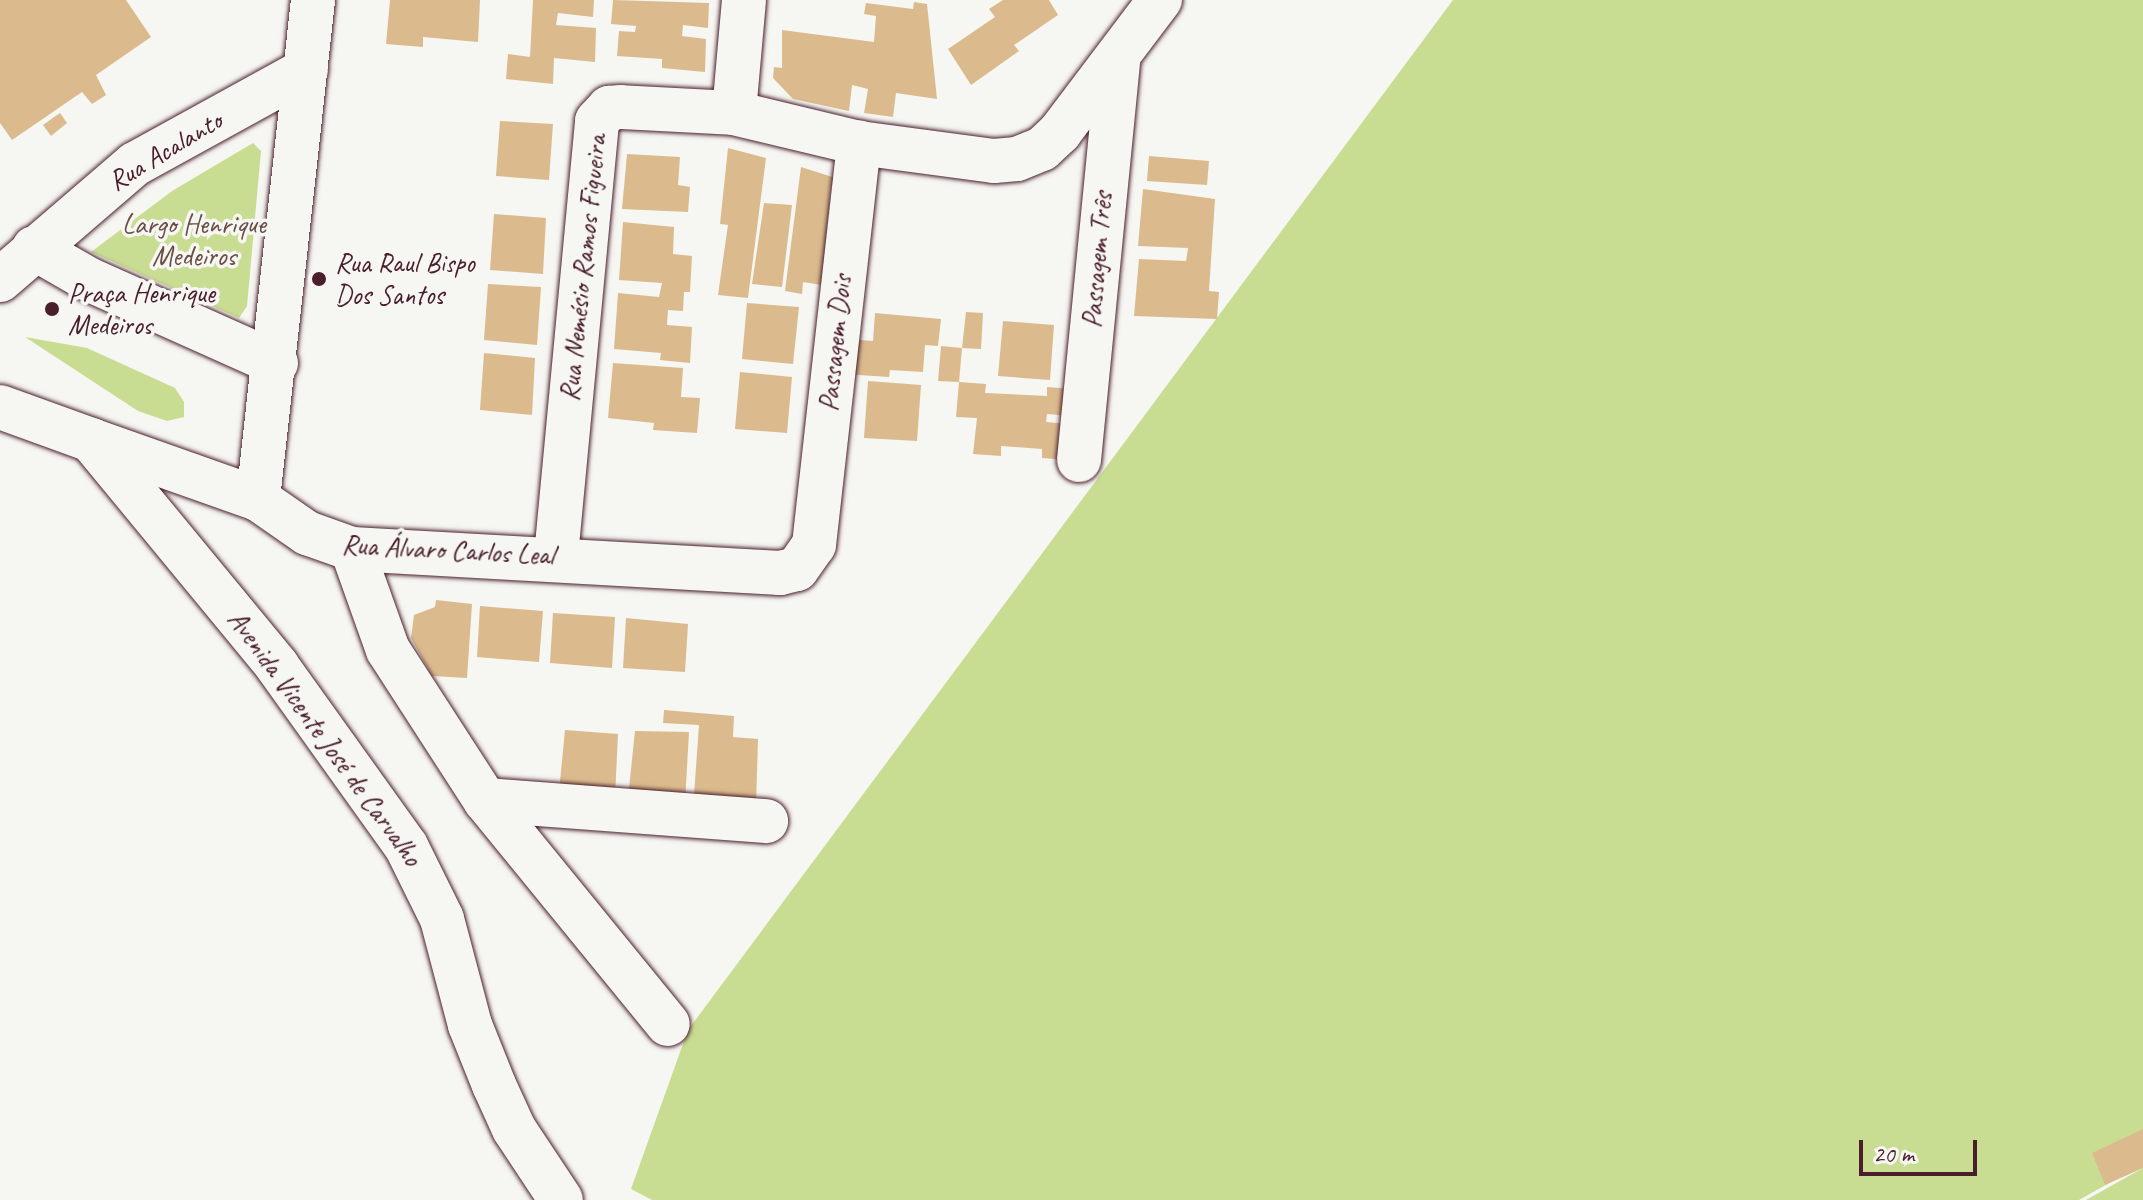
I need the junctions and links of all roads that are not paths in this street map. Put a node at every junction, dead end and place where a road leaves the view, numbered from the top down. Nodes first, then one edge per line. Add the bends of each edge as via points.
1 (313, 0) edge
2 (744, 0) edge
3 (1160, 0) edge
4 (1118, 61) junction
5 (306, 70) junction
6 (734, 113) junction
7 (859, 143) junction
8 (34, 248) junction
9 (0, 280) edge
10 (276, 363) junction
11 (0, 407) edge
12 (91, 440) junction
13 (1079, 460) dead end
14 (258, 499) junction
15 (814, 545) joint
16 (352, 549) junction
17 (556, 556) junction
18 (485, 800) junction
19 (766, 821) dead end
20 (668, 1024) dead end
21 (561, 1200) edge

1 - 5 street
2 - 6 street
3 - 4 street, Rua Nemésio Ramos Figueira
4 - 7 street, Rua Nemésio Ramos Figueira via 1060,132 1042,149 1017,159
4 - 13 street, Passagem Três
5 - 8 street, Rua Acalanto via 135,164
5 - 10 street
6 - 7 street, Rua Nemésio Ramos Figueira
6 - 17 street, Rua Nemésio Ramos Figueira via 620,107 609,108 597,121
7 - 15 street, Passagem Dois
8 - 9 street, Rua Acalanto
8 - 10 street via 88,279
10 - 14 street
11 - 12 street
12 - 14 street, Rua Álvaro Carlos Leal
12 - 21 street, Avenida Vicente José de Carvalho via 277,666 406,846 442,919 470,1025 494,1085 514,1129
14 - 16 street, Rua Álvaro Carlos Leal via 307,533
15 - 17 street, Rua Álvaro Carlos Leal via 797,569 780,573
16 - 17 street, Rua Álvaro Carlos Leal
16 - 18 street via 388,650
18 - 19 street
18 - 20 street

